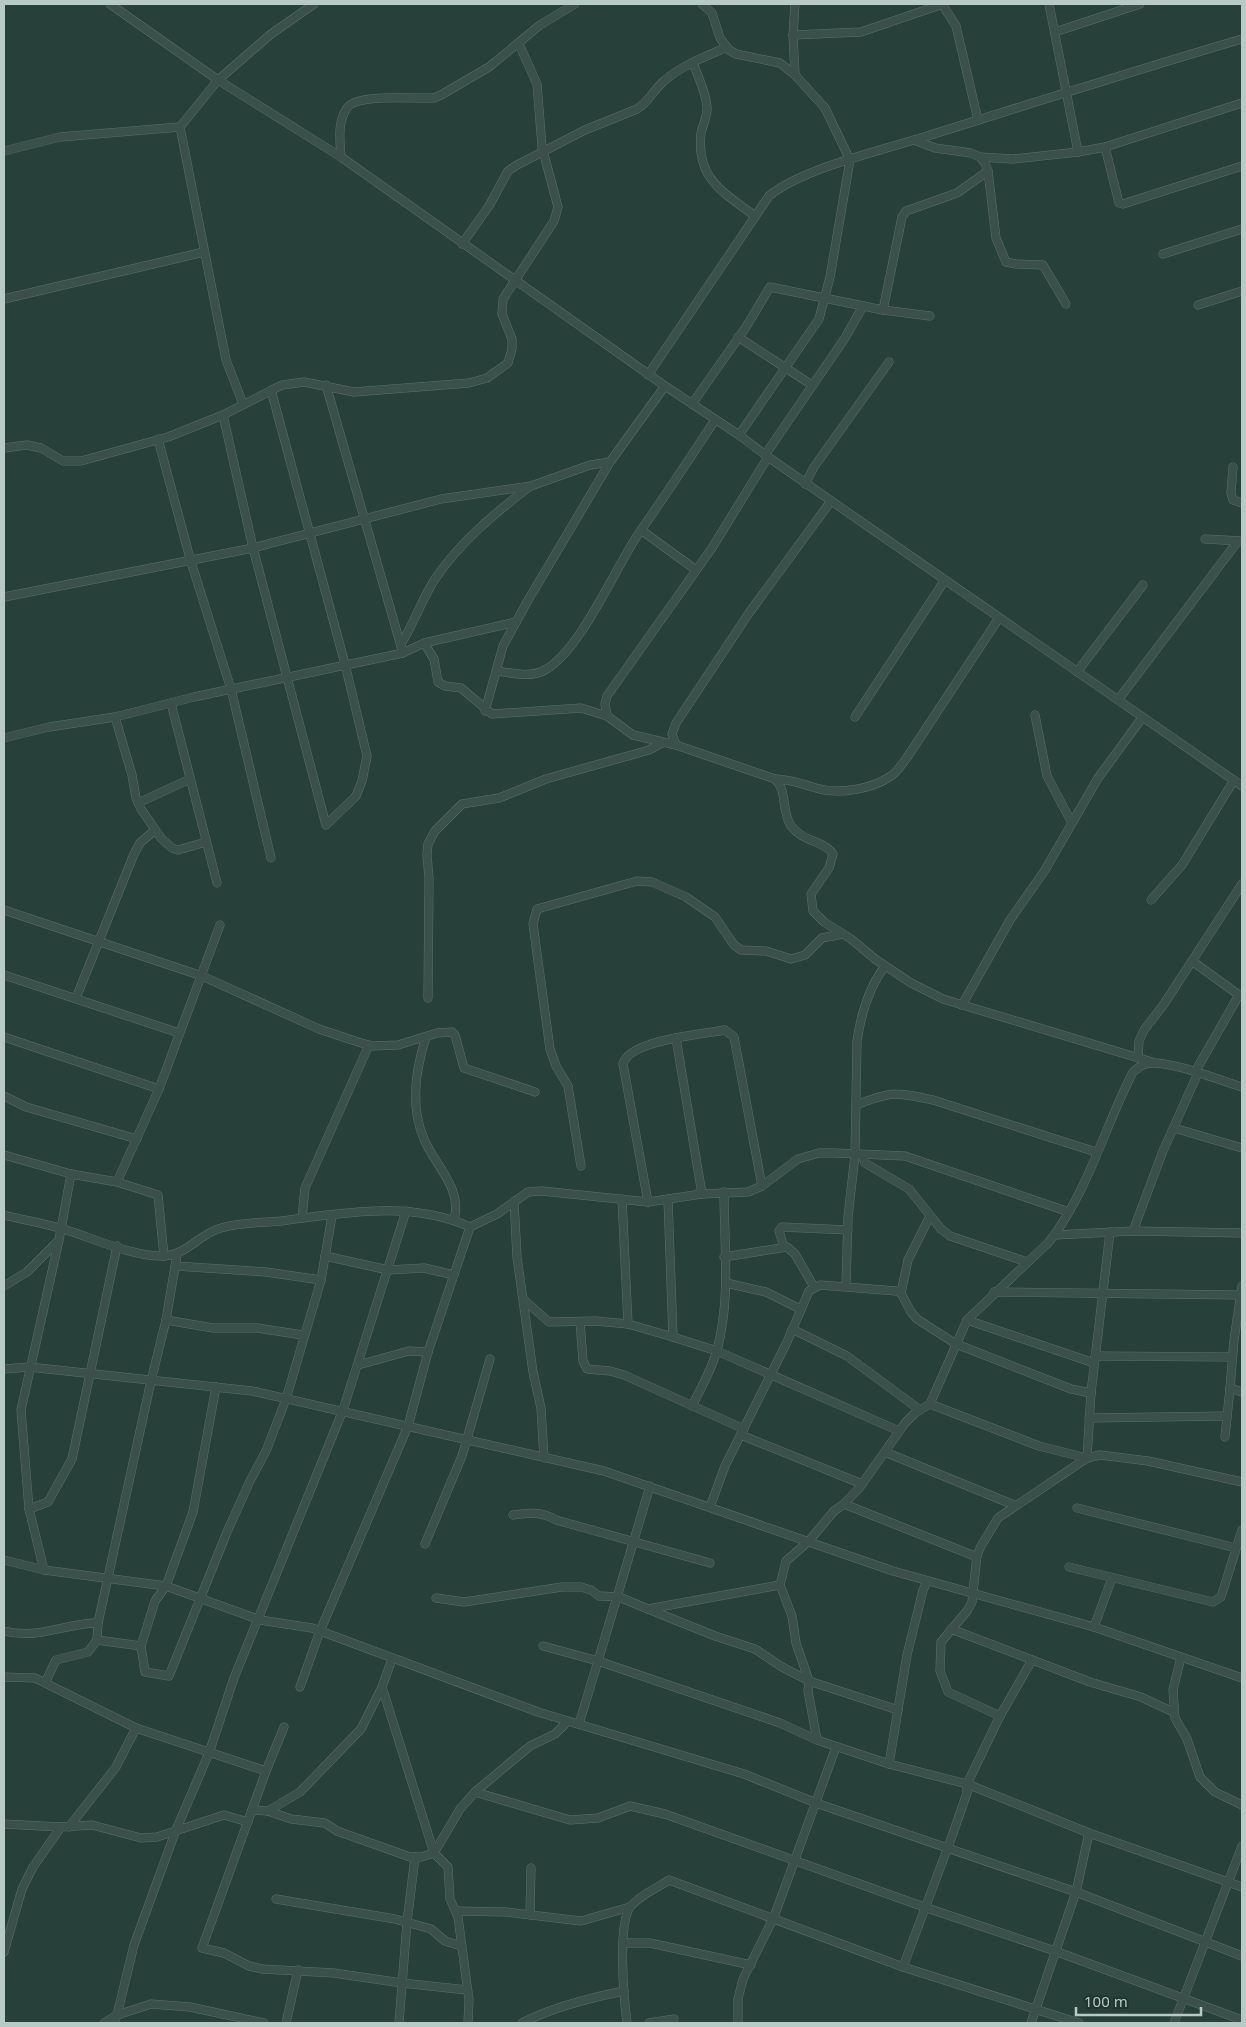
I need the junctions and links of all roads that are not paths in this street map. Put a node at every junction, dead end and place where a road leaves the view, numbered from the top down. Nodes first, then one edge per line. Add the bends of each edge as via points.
1 (110, 4) edge
2 (314, 4) edge
3 (575, 4) edge
4 (702, 4) edge
5 (795, 4) edge
6 (913, 4) edge
7 (942, 4) edge
8 (1049, 4) edge
9 (1140, 4) edge
10 (915, 13) junction
11 (1055, 32) junction
12 (793, 35) junction
13 (1242, 39) edge
14 (519, 44) junction
15 (727, 47) junction
16 (693, 63) junction
17 (795, 75) junction
18 (218, 80) junction
19 (1067, 93) junction
20 (1242, 103) edge
21 (978, 120) junction
22 (180, 127) junction
23 (914, 140) junction
24 (1105, 148) junction
25 (543, 150) junction
26 (4, 151) edge
27 (1078, 152) junction
28 (341, 157) junction
29 (980, 157) junction
30 (850, 160) junction
31 (1242, 166) edge
32 (988, 171) junction
33 (755, 216) junction
34 (1242, 230) edge
35 (462, 244) junction
36 (204, 252) junction
37 (1162, 254) dead end
38 (515, 281) junction
39 (1242, 291) edge
40 (825, 298) junction
41 (4, 299) edge
42 (1066, 304) dead end
43 (1198, 304) dead end
44 (862, 306) junction
45 (883, 310) junction
46 (930, 316) dead end
47 (738, 337) junction
48 (889, 362) dead end
49 (784, 369) junction
50 (648, 374) junction
51 (326, 385) junction
52 (665, 386) junction
53 (812, 386) junction
54 (271, 390) junction
55 (243, 404) junction
56 (692, 404) junction
57 (223, 415) junction
58 (715, 420) junction
59 (740, 435) junction
60 (158, 439) junction
61 (4, 448) edge
62 (766, 456) junction
63 (610, 462) junction
64 (1233, 467) dead end
65 (805, 484) junction
66 (531, 486) junction
67 (831, 501) junction
68 (1242, 503) edge
69 (366, 518) junction
70 (641, 530) junction
71 (309, 533) junction
72 (1205, 539) dead end
73 (1240, 541) edge
74 (253, 548) junction
75 (191, 562) junction
76 (696, 570) junction
77 (945, 580) junction
78 (1143, 585) dead end
79 (4, 597) edge
80 (999, 618) junction
81 (516, 622) junction
82 (424, 643) junction
83 (401, 644) junction
84 (403, 653) junction
85 (346, 664) junction
86 (497, 671) junction
87 (1077, 672) junction
88 (288, 678) junction
89 (231, 689) junction
90 (1118, 700) junction
91 (171, 703) junction
92 (485, 711) junction
93 (1035, 715) dead end
94 (607, 716) junction
95 (115, 717) junction
96 (855, 717) dead end
97 (1142, 718) junction
98 (4, 738) edge
99 (662, 742) junction
100 (676, 745) junction
101 (775, 778) junction
102 (190, 779) junction
103 (1234, 780) junction
104 (1242, 786) edge
105 (138, 803) junction
106 (1072, 823) junction
107 (155, 830) junction
108 (206, 842) junction
109 (270, 858) dead end
110 (217, 883) dead end
111 (1242, 884) edge
112 (1152, 900) dead end
113 (4, 910) edge
114 (220, 925) dead end
115 (844, 934) junction
116 (99, 941) junction
117 (1192, 961) junction
118 (886, 966) junction
119 (4, 975) edge
120 (202, 976) junction
121 (1241, 995) edge
122 (76, 998) junction
123 (428, 998) dead end
124 (962, 1005) junction
125 (179, 1033) junction
126 (4, 1037) edge
127 (426, 1037) junction
128 (676, 1038) junction
129 (369, 1045) junction
130 (1138, 1058) junction
131 (1154, 1063) junction
132 (1197, 1073) junction
133 (1242, 1087) edge
134 (159, 1088) junction
135 (535, 1092) dead end
136 (4, 1096) edge
137 (856, 1105) junction
138 (1174, 1128) junction
139 (137, 1139) junction
140 (1242, 1148) edge
141 (1096, 1152) junction
142 (4, 1155) edge
143 (858, 1155) junction
144 (581, 1166) dead end
145 (71, 1174) junction
146 (117, 1182) junction
147 (762, 1186) junction
148 (724, 1192) junction
149 (702, 1194) junction
150 (622, 1199) junction
151 (668, 1199) junction
152 (514, 1201) junction
153 (648, 1202) junction
154 (406, 1211) junction
155 (1069, 1212) junction
156 (4, 1215) edge
157 (332, 1216) junction
158 (930, 1216) junction
159 (302, 1218) junction
160 (454, 1220) junction
161 (470, 1227) junction
162 (60, 1228) junction
163 (848, 1230) junction
164 (1133, 1231) junction
165 (1110, 1232) junction
166 (1242, 1233) edge
167 (1055, 1234) junction
168 (59, 1240) junction
169 (118, 1246) junction
170 (784, 1247) junction
171 (177, 1255) junction
172 (164, 1256) junction
173 (325, 1256) junction
174 (724, 1258) junction
175 (1027, 1262) junction
176 (175, 1266) junction
177 (388, 1270) junction
178 (454, 1275) junction
179 (321, 1280) junction
180 (6, 1282) edge
181 (726, 1283) junction
182 (846, 1285) junction
183 (1242, 1286) edge
184 (814, 1287) junction
185 (994, 1292) junction
186 (901, 1293) junction
187 (1101, 1294) junction
188 (1240, 1295) junction
189 (522, 1299) junction
190 (800, 1309) junction
191 (166, 1320) junction
192 (967, 1320) junction
193 (580, 1322) junction
194 (628, 1324) junction
195 (792, 1329) junction
196 (303, 1335) junction
197 (673, 1337) junction
198 (1234, 1340) junction
199 (1242, 1341) edge
200 (956, 1344) junction
201 (717, 1351) junction
202 (428, 1352) junction
203 (1232, 1357) junction
204 (490, 1359) dead end
205 (1095, 1359) junction
206 (358, 1365) junction
207 (29, 1367) junction
208 (4, 1369) edge
209 (90, 1374) junction
210 (770, 1375) junction
211 (151, 1381) junction
212 (216, 1386) junction
213 (1230, 1388) junction
214 (1242, 1392) edge
215 (1091, 1393) junction
216 (286, 1398) junction
217 (930, 1404) junction
218 (692, 1406) junction
219 (343, 1410) junction
220 (920, 1410) junction
221 (1227, 1416) junction
222 (1089, 1418) junction
223 (408, 1426) junction
224 (899, 1431) junction
225 (742, 1432) junction
226 (1225, 1437) dead end
227 (466, 1440) junction
228 (885, 1452) junction
229 (544, 1458) junction
230 (1088, 1458) junction
231 (1242, 1482) edge
232 (862, 1484) junction
233 (650, 1486) junction
234 (844, 1504) junction
235 (1014, 1506) junction
236 (710, 1507) junction
237 (1078, 1508) dead end
238 (29, 1509) junction
239 (514, 1515) dead end
240 (1242, 1530) edge
241 (632, 1541) junction
242 (809, 1541) junction
243 (425, 1544) dead end
244 (1236, 1548) junction
245 (977, 1557) junction
246 (4, 1560) edge
247 (710, 1563) dead end
248 (1069, 1567) dead end
249 (44, 1570) junction
250 (1112, 1578) junction
251 (109, 1579) junction
252 (927, 1582) junction
253 (780, 1585) junction
254 (166, 1586) junction
255 (972, 1595) junction
256 (619, 1597) junction
257 (436, 1598) dead end
258 (200, 1599) junction
259 (648, 1609) junction
260 (260, 1620) junction
261 (98, 1623) junction
262 (1094, 1627) junction
263 (951, 1629) junction
264 (4, 1631) edge
265 (320, 1631) junction
266 (97, 1640) junction
267 (141, 1646) junction
268 (543, 1646) dead end
269 (1182, 1657) junction
270 (392, 1659) junction
271 (1032, 1660) junction
272 (598, 1661) junction
273 (4, 1676) edge
274 (1242, 1678) edge
275 (809, 1680) junction
276 (45, 1683) junction
277 (300, 1687) dead end
278 (382, 1687) junction
279 (898, 1710) junction
280 (1173, 1712) junction
281 (1000, 1716) junction
282 (568, 1721) junction
283 (579, 1724) junction
284 (284, 1727) dead end
285 (136, 1728) junction
286 (817, 1740) junction
287 (836, 1747) junction
288 (209, 1752) junction
289 (890, 1764) junction
290 (266, 1771) junction
291 (967, 1784) junction
292 (475, 1792) junction
293 (816, 1804) junction
294 (1242, 1805) edge
295 (252, 1810) junction
296 (268, 1811) junction
297 (248, 1822) junction
298 (4, 1824) edge
299 (65, 1827) junction
300 (176, 1830) junction
301 (1089, 1833) junction
302 (1242, 1846) edge
303 (947, 1849) junction
304 (434, 1853) junction
305 (415, 1857) junction
306 (794, 1859) junction
307 (531, 1868) dead end
308 (1229, 1882) junction
309 (1242, 1887) edge
310 (1076, 1892) junction
311 (276, 1899) dead end
312 (630, 1907) junction
313 (924, 1907) junction
314 (456, 1910) junction
315 (530, 1915) junction
316 (774, 1917) junction
317 (407, 1922) junction
318 (1205, 1942) junction
319 (624, 1943) junction
320 (461, 1946) junction
321 (1055, 1951) junction
322 (4, 1952) edge
323 (1242, 1956) edge
324 (751, 1965) junction
325 (903, 1967) junction
326 (298, 1970) junction
327 (402, 1983) junction
328 (467, 1990) junction
329 (624, 1991) junction
330 (1182, 1998) junction
331 (1037, 2008) junction
332 (117, 2015) junction
333 (674, 2020) dead end
334 (1242, 2020) edge
335 (104, 2023) edge
336 (114, 2023) edge
337 (264, 2023) edge
338 (286, 2023) edge
339 (399, 2023) edge
340 (468, 2023) edge
341 (522, 2023) edge
342 (627, 2023) edge
343 (649, 2023) edge
344 (738, 2023) edge
345 (1031, 2023) edge
346 (1078, 2023) edge
347 (1174, 2023) edge

1 - 18 street
2 - 18 street via 271,34
3 - 14 street via 540,25
4 - 15 street via 712,13 720,38
5 - 12 street
6 - 10 street
7 - 10 street
7 - 21 street via 956,26
8 - 11 street
9 - 11 street
10 - 12 street via 861,32
11 - 19 street
12 - 17 street
13 - 19 street
14 - 25 street via 537,84
14 - 28 street via 489,67 434,98 355,101 347,106 340,129
15 - 16 street
15 - 17 street via 736,54 780,63
16 - 25 street via 663,81 638,109
16 - 33 street via 708,109 701,134 707,175 718,189
17 - 30 street via 824,108
18 - 22 street
18 - 28 street
19 - 21 street
19 - 27 street
20 - 24 street
21 - 23 street
22 - 26 street via 60,137
22 - 36 street
23 - 29 street via 935,148
23 - 30 street
24 - 27 street
24 - 31 street via 1115,194 1123,204
25 - 35 street via 508,171 489,206
25 - 38 street via 558,207 554,221
27 - 29 street via 1013,159
28 - 35 street
29 - 32 street
30 - 33 street via 784,185 769,196
30 - 40 street
32 - 42 street via 996,238 1006,262 1043,265
32 - 45 street via 957,193 906,211 902,217
33 - 50 street
34 - 37 street
35 - 38 street
36 - 41 street
36 - 55 street via 226,360
38 - 50 street
38 - 51 street via 501,307 512,339 512,349 508,362 487,378 469,383 354,392
39 - 43 street
40 - 44 street
40 - 47 street via 770,287
40 - 49 street via 818,319
44 - 45 street
44 - 53 street via 845,338
45 - 46 street
47 - 49 street
47 - 56 street
48 - 65 street
49 - 53 street
49 - 59 street
50 - 52 street
51 - 54 street via 304,382
51 - 69 street
52 - 56 street
52 - 63 street
53 - 62 street
54 - 55 street
54 - 71 street
55 - 57 street
56 - 58 street
57 - 60 street
57 - 74 street
58 - 59 street
58 - 70 street
59 - 62 street
60 - 61 street via 81,461 63,460 41,448 27,445
60 - 75 street
62 - 65 street
62 - 76 street
63 - 66 street via 590,465
63 - 81 street
64 - 68 street via 1230,493 1233,500
65 - 67 street
66 - 69 street via 441,499
66 - 83 street via 487,521 455,554 435,579
67 - 77 street
67 - 100 street via 749,613 676,723 672,734
69 - 71 street
69 - 83 street
70 - 76 street
70 - 86 street via 590,616 560,658 546,670 533,674
71 - 74 street
71 - 85 street
72 - 73 street
73 - 90 street
74 - 75 street
74 - 88 street
75 - 79 street
75 - 89 street
76 - 94 street via 607,696
77 - 80 street
77 - 96 street
78 - 87 street
80 - 87 street
80 - 101 street via 893,775 869,787 844,790 823,789
81 - 82 street
81 - 86 street via 504,646
82 - 84 street
82 - 92 street via 434,659 438,682 462,688
83 - 84 street
84 - 85 street
85 - 88 street
85 - 88 street via 367,756 356,796 326,824
86 - 92 street
87 - 90 street
88 - 89 street
89 - 91 street
89 - 109 street
90 - 97 street
91 - 95 street
91 - 102 street
92 - 94 street via 499,715 581,708
93 - 106 street via 1047,776
94 - 99 street via 633,735
95 - 98 street
95 - 105 street
97 - 103 street
97 - 106 street via 1098,778
99 - 100 street
99 - 123 street via 649,750 546,778 499,798 462,804 435,831 428,844 427,855 430,878
100 - 101 street
101 - 115 street via 783,791 791,826 833,854 829,868 811,894 811,903 818,917
102 - 105 street
102 - 108 street
103 - 104 street
103 - 112 street via 1182,865
105 - 107 street
106 - 124 street via 1045,870 1010,920
107 - 108 street via 178,850
107 - 116 street via 140,843 134,854
108 - 110 street
111 - 117 street
113 - 116 street
114 - 120 street
115 - 118 street
115 - 144 street via 822,938 804,955 791,959 741,950 715,917 686,897 637,881 537,909 533,924 550,1049 574,1107
116 - 120 street
116 - 122 street
117 - 121 street
117 - 130 street via 1144,1030 1139,1041
118 - 124 street via 911,983
118 - 137 street via 875,980 860,1022
119 - 122 street
120 - 125 street
120 - 129 street via 319,1029
121 - 132 street
122 - 125 street
124 - 130 street
125 - 134 street
126 - 134 street
127 - 129 street via 398,1045
127 - 135 street via 437,1032 452,1032 464,1068
127 - 160 street via 416,1074 421,1132 449,1179 456,1204
128 - 147 street via 726,1030 734,1037
128 - 149 street
128 - 153 street via 634,1050 623,1064
129 - 159 street via 304,1188
130 - 131 street
131 - 132 street
131 - 141 street via 1133,1072
132 - 133 street
132 - 138 street
134 - 139 street
136 - 139 street via 26,1107
137 - 141 street via 885,1094 905,1094
137 - 143 street
138 - 140 street
138 - 164 street
139 - 146 street
141 - 155 street
142 - 145 street
143 - 147 street via 819,1153 798,1159
143 - 155 street via 905,1156
143 - 158 street via 865,1163 908,1189
143 - 163 street
145 - 146 street
145 - 162 street
146 - 172 street via 158,1195
147 - 148 street via 748,1192
148 - 149 street
148 - 174 street
149 - 151 street
150 - 152 street via 542,1191 528,1192
150 - 153 street
150 - 194 street
151 - 153 street
151 - 197 street
152 - 161 street via 497,1214
152 - 189 street
154 - 157 street via 352,1212
154 - 160 street
154 - 177 street
155 - 167 street
156 - 162 street
157 - 159 street
157 - 173 street
158 - 175 street via 950,1236
158 - 186 street via 908,1260
159 - 171 street via 218,1228
160 - 161 street
161 - 178 street
162 - 168 street
162 - 169 street
163 - 170 street via 782,1227 779,1231
163 - 182 street
164 - 165 street
164 - 166 street
165 - 167 street
165 - 187 street
167 - 175 street
168 - 180 street via 33,1267
168 - 207 street
169 - 172 street via 147,1255
169 - 209 street
170 - 174 street
170 - 184 street via 795,1254
171 - 172 street
171 - 176 street
173 - 177 street
173 - 179 street
174 - 181 street
175 - 185 street
176 - 179 street via 266,1272
176 - 191 street
177 - 178 street via 424,1268
177 - 206 street
178 - 202 street
179 - 196 street
181 - 190 street via 766,1292
181 - 201 street
182 - 184 street via 820,1284
182 - 186 street
183 - 188 street
184 - 190 street
185 - 187 street
185 - 192 street
186 - 200 street via 917,1319
187 - 188 street
187 - 205 street
188 - 198 street
189 - 193 street via 549,1322
189 - 229 street via 541,1408
190 - 195 street
191 - 196 street via 212,1328 256,1328
191 - 211 street
192 - 200 street
192 - 205 street
193 - 194 street
193 - 218 street via 586,1369 624,1375
194 - 197 street
195 - 210 street
195 - 220 street via 847,1356
196 - 216 street
197 - 201 street
198 - 199 street
198 - 203 street
200 - 215 street via 1071,1389
200 - 217 street
201 - 210 street
201 - 218 street
202 - 206 street via 409,1351
202 - 223 street
203 - 205 street
203 - 213 street
204 - 227 street
205 - 215 street
206 - 219 street
207 - 208 street
207 - 209 street
207 - 238 street via 21,1410
209 - 211 street
209 - 238 street via 72,1459 48,1502
210 - 224 street
210 - 225 street
211 - 212 street
211 - 251 street
212 - 216 street
212 - 254 street via 193,1512
213 - 214 street
213 - 221 street
215 - 222 street
216 - 219 street
216 - 258 street
217 - 220 street
217 - 230 street via 1039,1446
218 - 225 street
219 - 223 street
219 - 260 street
220 - 224 street
221 - 222 street
221 - 226 street
222 - 230 street
223 - 227 street
223 - 265 street
224 - 228 street
225 - 232 street
225 - 236 street
227 - 229 street
227 - 243 street
228 - 232 street
228 - 235 street
229 - 233 street via 604,1471
230 - 231 street via 1100,1455 1148,1461
230 - 235 street
232 - 234 street
233 - 236 street
233 - 241 street
234 - 242 street
234 - 245 street
235 - 245 street via 998,1518
236 - 242 street
237 - 244 street
238 - 249 street
239 - 241 street via 547,1514 556,1520
240 - 244 street
241 - 247 street
241 - 256 street
242 - 252 street
242 - 253 street via 786,1562
244 - 250 street via 1221,1597 1213,1602
245 - 255 street
246 - 249 street
248 - 250 street
249 - 251 street
250 - 262 street
251 - 254 street
251 - 261 street
252 - 255 street
252 - 279 street via 922,1590 907,1655
253 - 259 street
253 - 275 street
254 - 258 street
254 - 267 street via 155,1601
255 - 262 street
255 - 263 street via 967,1611
256 - 257 street via 599,1596 581,1587 562,1587 464,1602
256 - 259 street
256 - 272 street
258 - 260 street
258 - 267 street via 169,1676 145,1672
259 - 275 street via 755,1649
260 - 265 street
260 - 288 street via 234,1678
261 - 264 street via 80,1623 37,1634
261 - 266 street
262 - 269 street
263 - 271 street
263 - 281 street via 942,1642 940,1656 942,1681 948,1692
265 - 270 street
265 - 277 street
266 - 267 street
266 - 276 street via 88,1652 56,1660
268 - 272 street
269 - 274 street
269 - 280 street via 1174,1678
270 - 278 street
270 - 282 street
271 - 280 street via 1141,1697
271 - 281 street
272 - 283 street
272 - 286 street via 780,1723
273 - 276 street via 35,1678
275 - 279 street
275 - 286 street
276 - 285 street
278 - 296 street via 361,1729 300,1792
278 - 304 street
279 - 289 street
280 - 294 street via 1187,1739 1200,1777 1215,1792
281 - 291 street
282 - 283 street
282 - 292 street via 555,1734 530,1746
283 - 293 street via 744,1774
284 - 290 street
285 - 288 street
285 - 299 street via 116,1767
286 - 287 street
287 - 289 street
287 - 293 street
288 - 290 street
288 - 300 street
289 - 291 street
290 - 295 street
291 - 301 street
291 - 303 street via 967,1793
292 - 304 street via 460,1809
292 - 306 street via 570,1820 598,1818 639,1806
293 - 303 street
293 - 306 street
295 - 296 street
295 - 297 street
296 - 305 street via 291,1819 325,1823 353,1837
297 - 300 street via 224,1814
297 - 326 street via 202,1948 224,1953 262,1969
298 - 299 street
299 - 300 street via 92,1825 141,1838 157,1837
299 - 322 street via 33,1867 22,1889
300 - 332 street via 134,1945
301 - 308 street
301 - 310 street
302 - 308 street
303 - 310 street
303 - 313 street
304 - 305 street
304 - 314 street via 448,1867 450,1899
305 - 317 street
306 - 313 street
306 - 316 street
307 - 315 street
308 - 309 street
308 - 318 street
310 - 318 street
310 - 321 street
311 - 317 street
312 - 315 street via 581,1921
312 - 316 street via 669,1880
312 - 319 street via 624,1918
313 - 321 street
313 - 325 street
314 - 315 street
314 - 320 street
316 - 324 street
316 - 325 street
317 - 320 street
317 - 327 street
318 - 323 street
318 - 330 street
319 - 324 street via 650,1943
319 - 329 street
320 - 328 street
321 - 330 street
321 - 331 street
324 - 344 street via 738,1999
325 - 331 street
326 - 327 street
326 - 338 street
327 - 328 street
327 - 339 street
328 - 340 street
329 - 341 street via 563,2006
329 - 342 street
330 - 334 street
330 - 347 street
331 - 345 street
331 - 346 street
332 - 335 street
332 - 336 street
332 - 337 street via 151,2004 190,2007
333 - 343 street

